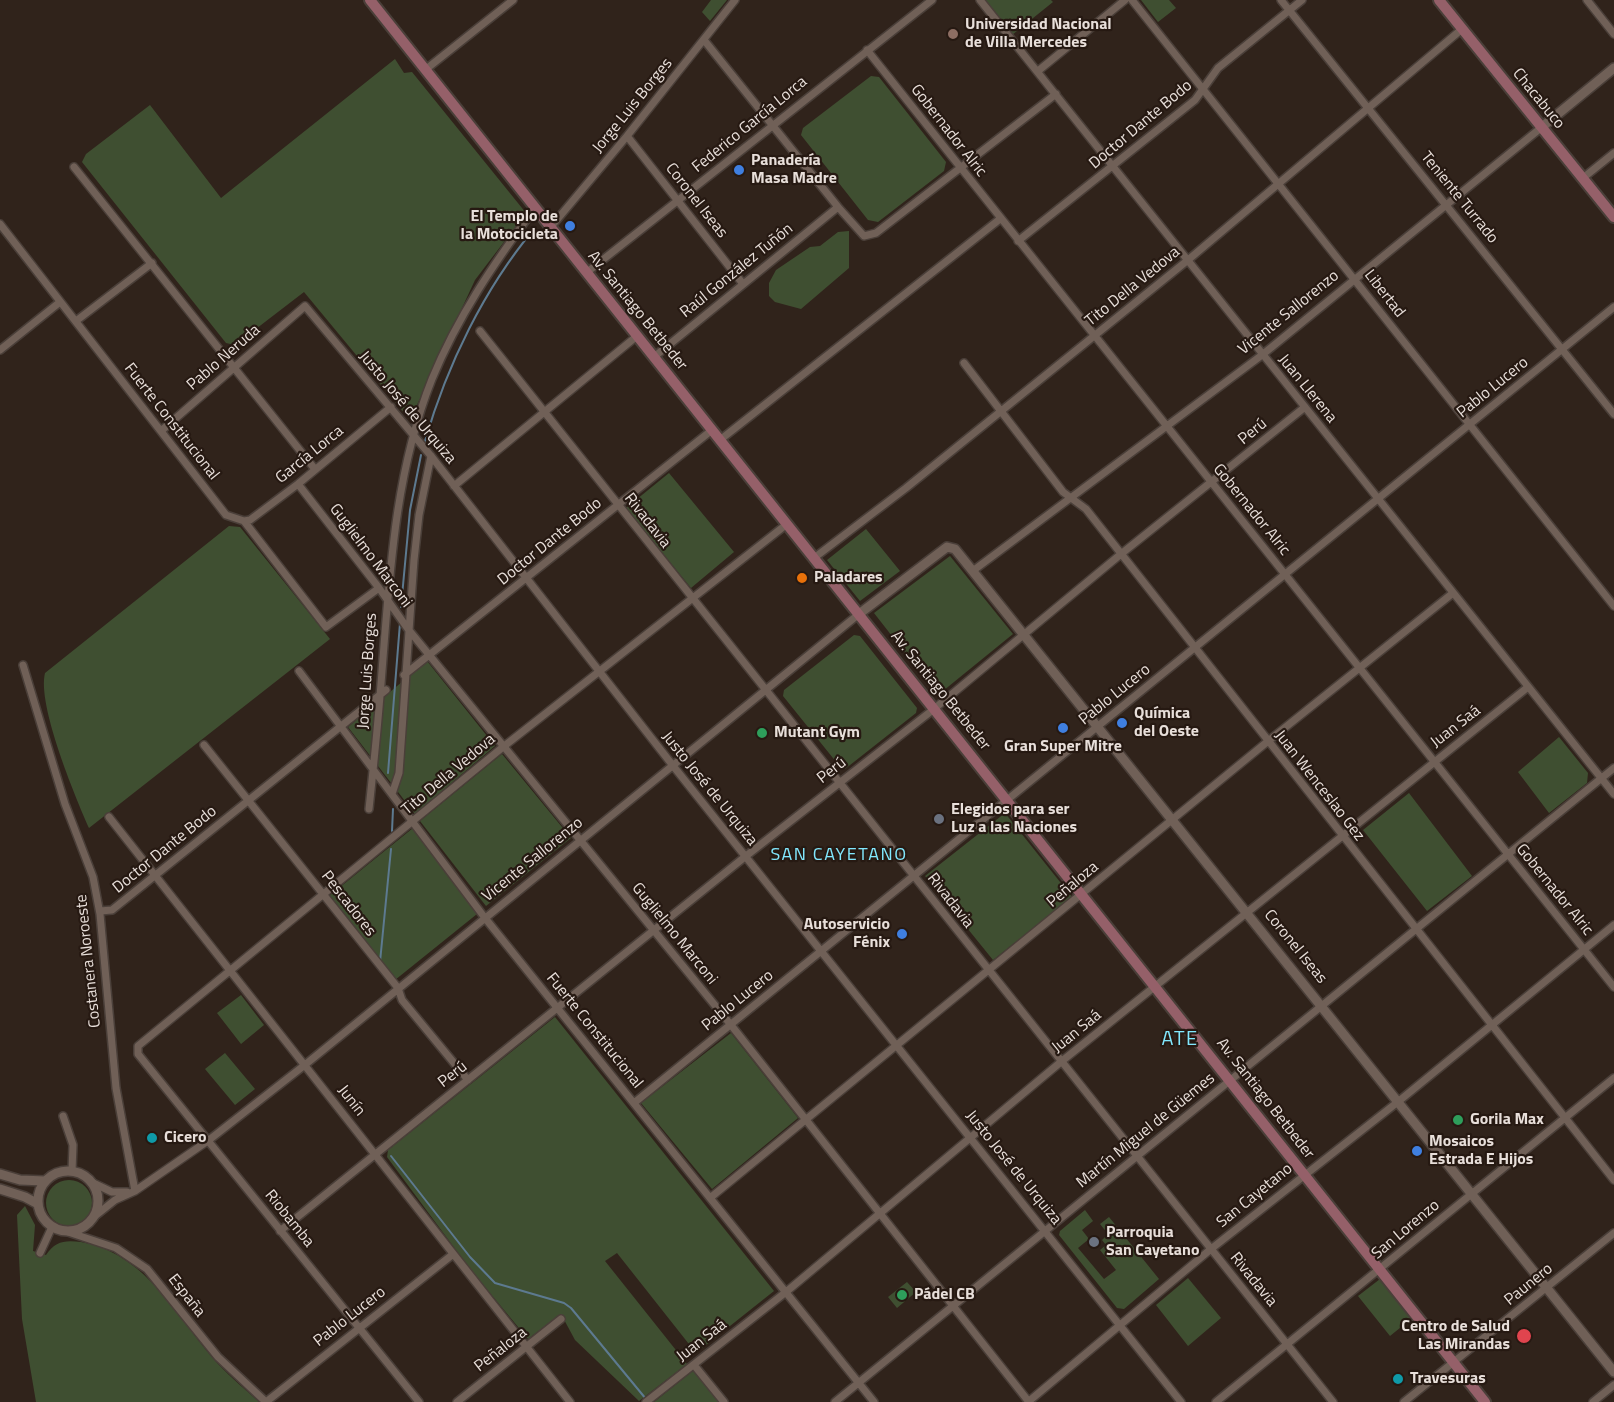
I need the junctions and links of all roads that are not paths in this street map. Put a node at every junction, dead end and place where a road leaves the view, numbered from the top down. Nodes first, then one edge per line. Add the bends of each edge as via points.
1 (370, 0) edge
2 (513, 0) edge
3 (735, 0) edge
4 (932, 0) edge
5 (980, 0) edge
6 (1125, 0) edge
7 (1132, 0) edge
8 (1281, 0) edge
9 (1302, 0) edge
10 (1439, 0) edge
11 (1587, 0) edge
12 (1290, 10) junction
13 (1462, 29) junction
14 (1614, 34) edge
15 (704, 40) junction
16 (867, 50) junction
17 (1614, 68) edge
18 (425, 70) junction
19 (1038, 71) junction
20 (1204, 91) junction
21 (1056, 94) junction
22 (1367, 107) junction
23 (772, 125) junction
24 (1542, 127) junction
25 (627, 136) junction
26 (1614, 153) edge
27 (1113, 166) junction
28 (74, 167) dead end
29 (961, 169) junction
30 (1583, 178) junction
31 (1278, 183) junction
32 (677, 201) junction
33 (1447, 205) junction
34 (838, 207) junction
35 (535, 208) junction
36 (1614, 217) edge
37 (1000, 219) junction
38 (0, 224) edge
39 (550, 228) junction
40 (1018, 241) junction
41 (1188, 260) junction
42 (152, 263) junction
43 (586, 273) junction
44 (1355, 278) junction
45 (743, 284) junction
46 (60, 302) junction
47 (305, 306) joint
48 (1614, 307) edge
49 (76, 321) junction
50 (480, 331) dead end
51 (1094, 335) junction
52 (637, 336) junction
53 (1562, 349) junction
54 (0, 350) edge
55 (1262, 355) junction
56 (654, 357) junction
57 (964, 363) dead end
58 (234, 367) junction
59 (391, 407) junction
60 (1305, 407) junction
61 (544, 412) junction
62 (1001, 412) junction
63 (1614, 414) edge
64 (1468, 425) junction
65 (1168, 427) junction
66 (160, 430) junction
67 (712, 430) junction
68 (414, 435) junction
69 (720, 440) junction
70 (431, 456) junction
71 (314, 468) junction
72 (1212, 483) junction
73 (298, 484) junction
74 (454, 486) junction
75 (1072, 499) junction
76 (1378, 499) junction
77 (618, 506) junction
78 (244, 521) junction
79 (787, 524) junction
80 (947, 547) joint
81 (1120, 554) junction
82 (814, 558) junction
83 (974, 570) junction
84 (1285, 574) junction
85 (527, 579) junction
86 (380, 588) junction
87 (1453, 593) junction
88 (691, 599) junction
89 (387, 601) junction
90 (1614, 606) edge
91 (859, 614) junction
92 (408, 629) junction
93 (1025, 634) junction
94 (1194, 647) junction
95 (429, 655) junction
96 (23, 665) dead end
97 (1360, 668) junction
98 (299, 671) dead end
99 (599, 671) junction
100 (404, 675) junction
101 (1528, 687) junction
102 (386, 690) dead end
103 (765, 690) junction
104 (380, 697) junction
105 (934, 709) junction
106 (341, 726) junction
107 (1098, 726) junction
108 (1267, 742) junction
109 (204, 745) dead end
110 (503, 747) junction
111 (1434, 761) junction
112 (674, 767) junction
113 (1614, 768) edge
114 (373, 769) junction
115 (1601, 778) junction
116 (840, 781) junction
117 (392, 794) junction
118 (1614, 794) edge
119 (248, 800) junction
120 (1008, 801) junction
121 (369, 809) dead end
122 (109, 817) dead end
123 (1173, 820) junction
124 (414, 822) junction
125 (1342, 836) junction
126 (580, 841) junction
127 (1508, 854) junction
128 (746, 856) junction
129 (156, 876) junction
130 (914, 877) junction
131 (323, 894) junction
132 (1084, 894) junction
133 (100, 912) junction
134 (1247, 912) junction
135 (486, 918) junction
136 (1614, 925) edge
137 (1415, 929) junction
138 (654, 931) junction
139 (1584, 949) junction
140 (822, 950) junction
141 (230, 970) junction
142 (989, 971) junction
143 (1156, 986) junction
144 (1614, 987) edge
145 (398, 988) junction
146 (1322, 1005) junction
147 (558, 1007) junction
148 (731, 1025) junction
149 (1492, 1025) junction
150 (897, 1043) junction
151 (138, 1054) joint
152 (1062, 1061) junction
153 (306, 1064) junction
154 (1614, 1078) edge
155 (468, 1080) junction
156 (1230, 1080) junction
157 (1399, 1101) junction
158 (634, 1103) junction
159 (63, 1116) dead end
160 (1564, 1117) junction
161 (805, 1119) junction
162 (971, 1138) junction
163 (209, 1140) junction
164 (376, 1155) junction
165 (1137, 1156) junction
166 (72, 1171) junction
167 (0, 1174) edge
168 (1305, 1174) junction
169 (1614, 1180) edge
170 (45, 1181) junction
171 (91, 1182) junction
172 (0, 1189) edge
173 (135, 1191) junction
174 (1472, 1193) junction
175 (710, 1198) junction
176 (38, 1204) junction
177 (880, 1214) junction
178 (95, 1216) junction
179 (52, 1227) junction
180 (1046, 1230) junction
181 (280, 1231) junction
182 (68, 1232) junction
183 (1614, 1233) edge
184 (1211, 1249) junction
185 (40, 1253) dead end
186 (452, 1255) junction
187 (1380, 1269) junction
188 (1547, 1288) junction
189 (786, 1292) junction
190 (953, 1306) junction
191 (561, 1319) dead end
192 (1119, 1324) junction
193 (358, 1327) junction
194 (1287, 1344) junction
195 (526, 1348) junction
196 (1454, 1362) junction
197 (694, 1365) junction
198 (1614, 1372) edge
199 (858, 1382) junction
200 (1614, 1385) edge
201 (266, 1402) edge
202 (419, 1402) edge
203 (457, 1402) edge
204 (570, 1402) edge
205 (646, 1402) edge
206 (724, 1402) edge
207 (835, 1402) edge
208 (874, 1402) edge
209 (1029, 1402) edge
210 (1181, 1402) edge
211 (1216, 1402) edge
212 (1333, 1402) edge
213 (1404, 1402) edge
214 (1485, 1402) edge
215 (1593, 1402) edge

1 - 18 main road, Av. Santiago Betbeder
2 - 18 street
3 - 15 street, Jorge Luis Borges
4 - 16 street, Federico García Lorca
5 - 19 street, Juan Llerena
6 - 19 street
7 - 20 street, Libertad
8 - 12 street, Teniente Turrado
9 - 12 street, Doctor Dante Bodo
10 - 13 main road, Chacabuco
11 - 14 street
12 - 20 street, Doctor Dante Bodo via 1218,68
12 - 22 street, Teniente Turrado
13 - 22 street, Tito Della Vedova
13 - 24 main road, Chacabuco
15 - 23 street
15 - 25 street, Jorge Luis Borges
16 - 23 street, Federico García Lorca
16 - 29 street, Gobernador Alric
17 - 24 street, Vicente Sallorenzo
18 - 35 main road, Av. Santiago Betbeder
19 - 21 street, Juan Llerena
20 - 27 street, Doctor Dante Bodo
20 - 31 street, Libertad
21 - 27 street, Juan Llerena
21 - 29 street
22 - 31 street, Tito Della Vedova
22 - 33 street, Teniente Turrado
23 - 32 street, Federico García Lorca
23 - 34 street
24 - 30 main road, Chacabuco
24 - 33 street, Vicente Sallorenzo
25 - 32 street, Coronel Iseas
25 - 39 street, Jorge Luis Borges
26 - 30 street
27 - 40 street, Doctor Dante Bodo
27 - 41 street, Juan Llerena
28 - 42 street
29 - 34 street via 872,236 864,236
29 - 37 street, Gobernador Alric
30 - 36 main road, Chacabuco
31 - 41 street, Tito Della Vedova
31 - 44 street, Libertad
32 - 43 street, Federico García Lorca
32 - 45 street, Coronel Iseas
33 - 44 street, Vicente Sallorenzo
33 - 53 street, Teniente Turrado
34 - 45 street, Raúl González Tuñón
35 - 39 main road, Av. Santiago Betbeder
35 - 68 street, Jorge Luis Borges via 489,271 452,335
37 - 40 street, Gobernador Alric
37 - 69 street
38 - 46 street, Fuerte Constitucional
39 - 43 main road, Av. Santiago Betbeder
40 - 51 street, Gobernador Alric
41 - 51 street, Tito Della Vedova
41 - 55 street, Juan Llerena
42 - 49 street
42 - 58 street
43 - 52 main road, Av. Santiago Betbeder
44 - 55 street, Vicente Sallorenzo
44 - 64 street, Libertad
45 - 56 street, Raúl González Tuñón
46 - 49 street, Fuerte Constitucional
46 - 54 street
47 - 58 street, Pablo Neruda
47 - 59 street, Justo José de Urquiza
48 - 53 street, Pablo Lucero
49 - 66 street, Fuerte Constitucional
50 - 61 street, Rivadavia
51 - 62 street, Tito Della Vedova
51 - 65 street, Gobernador Alric
52 - 56 main road, Av. Santiago Betbeder
52 - 61 street
53 - 63 street, Teniente Turrado
53 - 64 street, Pablo Lucero
55 - 60 street, Juan Llerena
55 - 65 street, Vicente Sallorenzo
56 - 67 main road, Av. Santiago Betbeder
57 - 62 street, Juan Wenceslao Gez
58 - 66 street, Pablo Neruda
58 - 71 street
59 - 68 street, Justo José de Urquiza
59 - 71 street, García Lorca
60 - 72 street, Perú
60 - 76 street, Juan Llerena
61 - 74 street
61 - 77 street, Rivadavia
62 - 75 street, Juan Wenceslao Gez
62 - 82 street, Tito Della Vedova
64 - 76 street, Pablo Lucero
64 - 90 street, Libertad
65 - 72 street, Gobernador Alric
65 - 75 street, Vicente Sallorenzo
66 - 78 street, Fuerte Constitucional via 226,515
67 - 69 main road, Av. Santiago Betbeder
67 - 77 street, Doctor Dante Bodo
68 - 70 street, Justo José de Urquiza
68 - 89 street, Jorge Luis Borges via 399,507
69 - 79 main road, Av. Santiago Betbeder
70 - 74 street, Justo José de Urquiza
70 - 92 street via 419,515
71 - 73 street, García Lorca
72 - 81 street, Perú
72 - 84 street, Gobernador Alric
73 - 78 street, García Lorca
73 - 86 street, Guglielmo Marconi
74 - 85 street, Justo José de Urquiza
75 - 81 street, Juan Wenceslao Gez via 1086,509
75 - 83 street, Vicente Sallorenzo
76 - 84 street, Pablo Lucero
76 - 87 street, Juan Llerena
77 - 85 street, Doctor Dante Bodo
77 - 88 street, Rivadavia
78 - 86 street, Fuerte Constitucional via 326,627
79 - 82 main road, Av. Santiago Betbeder
79 - 88 street, Tito Della Vedova
80 - 83 street, Coronel Iseas via 955,549
80 - 91 street, Vicente Sallorenzo
81 - 93 street, Perú
81 - 94 street, Juan Wenceslao Gez
82 - 91 main road, Av. Santiago Betbeder
83 - 93 street, Coronel Iseas
84 - 94 street, Pablo Lucero
84 - 97 street, Gobernador Alric
85 - 95 street, Doctor Dante Bodo
85 - 99 street, Justo José de Urquiza
86 - 89 street, Guglielmo Marconi
87 - 97 street, Peñaloza
87 - 101 street, Juan Llerena
88 - 99 street, Tito Della Vedova
88 - 103 street, Rivadavia
89 - 92 street, Guglielmo Marconi
89 - 104 street, Jorge Luis Borges
91 - 103 street, Vicente Sallorenzo
91 - 105 main road, Av. Santiago Betbeder
92 - 95 street, Guglielmo Marconi
92 - 100 street
93 - 105 street, Perú
93 - 107 street, Coronel Iseas
94 - 107 street, Pablo Lucero
94 - 108 street, Juan Wenceslao Gez
95 - 100 street, Doctor Dante Bodo
95 - 110 street, Guglielmo Marconi
96 - 133 street, Costanera Noroeste via 65,804 86,854
97 - 108 street, Peñaloza
97 - 111 street, Gobernador Alric
98 - 106 street, Fuerte Constitucional
99 - 110 street, Tito Della Vedova
99 - 112 street, Justo José de Urquiza
100 - 117 street via 399,773
101 - 111 street, Juan Saá
101 - 115 street, Juan Llerena
102 - 104 street, Doctor Dante Bodo
103 - 112 street, Vicente Sallorenzo
103 - 116 street, Rivadavia
104 - 106 street, Doctor Dante Bodo
104 - 114 street, Jorge Luis Borges
105 - 116 street, Perú
105 - 120 main road, Av. Santiago Betbeder
106 - 114 street, Fuerte Constitucional
106 - 119 street, Doctor Dante Bodo
107 - 120 street, Pablo Lucero
107 - 123 street, Coronel Iseas
108 - 123 street, Peñaloza
108 - 125 street, Juan Wenceslao Gez
109 - 119 street, Pescadores
110 - 124 street, Tito Della Vedova
110 - 126 street, Guglielmo Marconi
111 - 125 street, Juan Saá
111 - 127 street, Gobernador Alric
112 - 126 street, Vicente Sallorenzo
112 - 128 street, Justo José de Urquiza
113 - 115 street, Martín Miguel de Güemes
114 - 117 street, Fuerte Constitucional
114 - 121 street, Jorge Luis Borges
115 - 118 street, Juan Llerena
115 - 127 street, Martín Miguel de Güemes
116 - 128 street, Perú
116 - 130 street, Rivadavia
117 - 124 street, Fuerte Constitucional
119 - 129 street, Doctor Dante Bodo
119 - 131 street, Pescadores
120 - 130 street, Pablo Lucero
120 - 132 main road, Av. Santiago Betbeder
122 - 129 street, Junín
123 - 132 street, Peñaloza
123 - 134 street, Coronel Iseas
124 - 131 street, Tito Della Vedova
124 - 135 street, Fuerte Constitucional
125 - 134 street, Juan Saá
125 - 137 street, Juan Wenceslao Gez
126 - 135 street, Vicente Sallorenzo
126 - 138 street, Guglielmo Marconi
127 - 137 street, Martín Miguel de Güemes
127 - 139 street, Gobernador Alric
128 - 138 street, Perú
128 - 140 street, Justo José de Urquiza
129 - 133 street, Doctor Dante Bodo via 112,910
129 - 141 street, Junín
130 - 140 street, Pablo Lucero
130 - 142 street, Rivadavia
131 - 141 street, Tito Della Vedova
131 - 145 street, Pescadores
132 - 142 street, Peñaloza
132 - 143 main road, Av. Santiago Betbeder
133 - 173 street, Costanera Noroeste via 116,1088
134 - 143 street, Juan Saá
134 - 146 street, Coronel Iseas
135 - 145 street, Vicente Sallorenzo
135 - 147 street, Fuerte Constitucional
136 - 139 street, San Cayetano
137 - 146 street, Martín Miguel de Güemes
137 - 149 street, Juan Wenceslao Gez
138 - 147 street, Perú
138 - 148 street, Guglielmo Marconi
139 - 144 street, Gobernador Alric
139 - 149 street, San Cayetano
140 - 148 street, Pablo Lucero
140 - 150 street, Justo José de Urquiza
141 - 151 street, Tito Della Vedova via 141,1041
141 - 153 street, Junín
142 - 150 street, Peñaloza
142 - 152 street, Rivadavia
143 - 152 street, Juan Saá
143 - 156 main road, Av. Santiago Betbeder
145 - 153 street, Vicente Sallorenzo
145 - 155 street, Pescadores via 402,1000
146 - 156 street, Martín Miguel de Güemes
146 - 157 street, Coronel Iseas
147 - 155 street, Perú
147 - 158 street, Fuerte Constitucional
148 - 158 street, Pablo Lucero
148 - 161 street, Guglielmo Marconi
149 - 157 street, San Cayetano
149 - 160 street, Juan Wenceslao Gez
150 - 161 street, Peñaloza
150 - 162 street, Justo José de Urquiza
151 - 163 street, Riobamba
152 - 162 street, Juan Saá
152 - 165 street, Rivadavia
153 - 163 street, Vicente Sallorenzo
153 - 164 street, Junín
154 - 160 street, San Lorenzo
155 - 164 street, Perú
156 - 165 street, Martín Miguel de Güemes
156 - 168 main road, Av. Santiago Betbeder
157 - 168 street, San Cayetano
157 - 174 street, Coronel Iseas
158 - 175 street, Fuerte Constitucional
159 - 166 street via 73,1145
160 - 169 street, Juan Wenceslao Gez
160 - 174 street, San Lorenzo
161 - 175 street, Peñaloza
161 - 177 street, Guglielmo Marconi
162 - 177 street, Juan Saá
162 - 180 street, Justo José de Urquiza
163 - 173 street, Vicente Sallorenzo
163 - 181 street, Riobamba
164 - 181 street, Perú
164 - 186 street, Junín
165 - 180 street, Martín Miguel de Güemes
165 - 184 street, Rivadavia
166 - 170 street via 56,1173
166 - 171 street
167 - 170 street
168 - 184 street, San Cayetano
168 - 187 main road, Av. Santiago Betbeder
170 - 176 street
171 - 173 street via 112,1192
171 - 178 street via 98,1194
172 - 176 street
173 - 178 street, Vicente Sallorenzo
174 - 187 street, San Lorenzo
174 - 188 street, Coronel Iseas
175 - 189 street, Fuerte Constitucional
176 - 179 street via 42,1217
177 - 189 street, Juan Saá
177 - 190 street, Guglielmo Marconi
178 - 182 street via 85,1226
179 - 182 street
179 - 185 street
180 - 190 street, Martín Miguel de Güemes
180 - 192 street, Justo José de Urquiza
181 - 193 street, Riobamba
182 - 201 street, España via 116,1248 147,1269 219,1357
183 - 188 street, Paunero
184 - 192 street, San Cayetano
184 - 194 street, Rivadavia
186 - 193 street, Pablo Lucero
186 - 195 street, Junín
187 - 194 street, San Lorenzo
187 - 196 main road, Av. Santiago Betbeder
188 - 196 street, Paunero
188 - 198 street, Coronel Iseas
189 - 197 street, Juan Saá
189 - 199 street, Fuerte Constitucional
190 - 199 street, Martín Miguel de Güemes
190 - 209 street, Guglielmo Marconi
191 - 195 street, Peñaloza
192 - 209 street, San Cayetano
192 - 210 street, Justo José de Urquiza
193 - 201 street, Pablo Lucero
193 - 202 street, Riobamba
194 - 211 street, San Lorenzo
194 - 212 street, Rivadavia
195 - 203 street, Peñaloza
195 - 204 street, Junín
196 - 213 street, Paunero
196 - 214 main road, Av. Santiago Betbeder
197 - 205 street, Juan Saá
197 - 206 street
199 - 207 street, Martín Miguel de Güemes
199 - 208 street, Fuerte Constitucional
200 - 215 street

